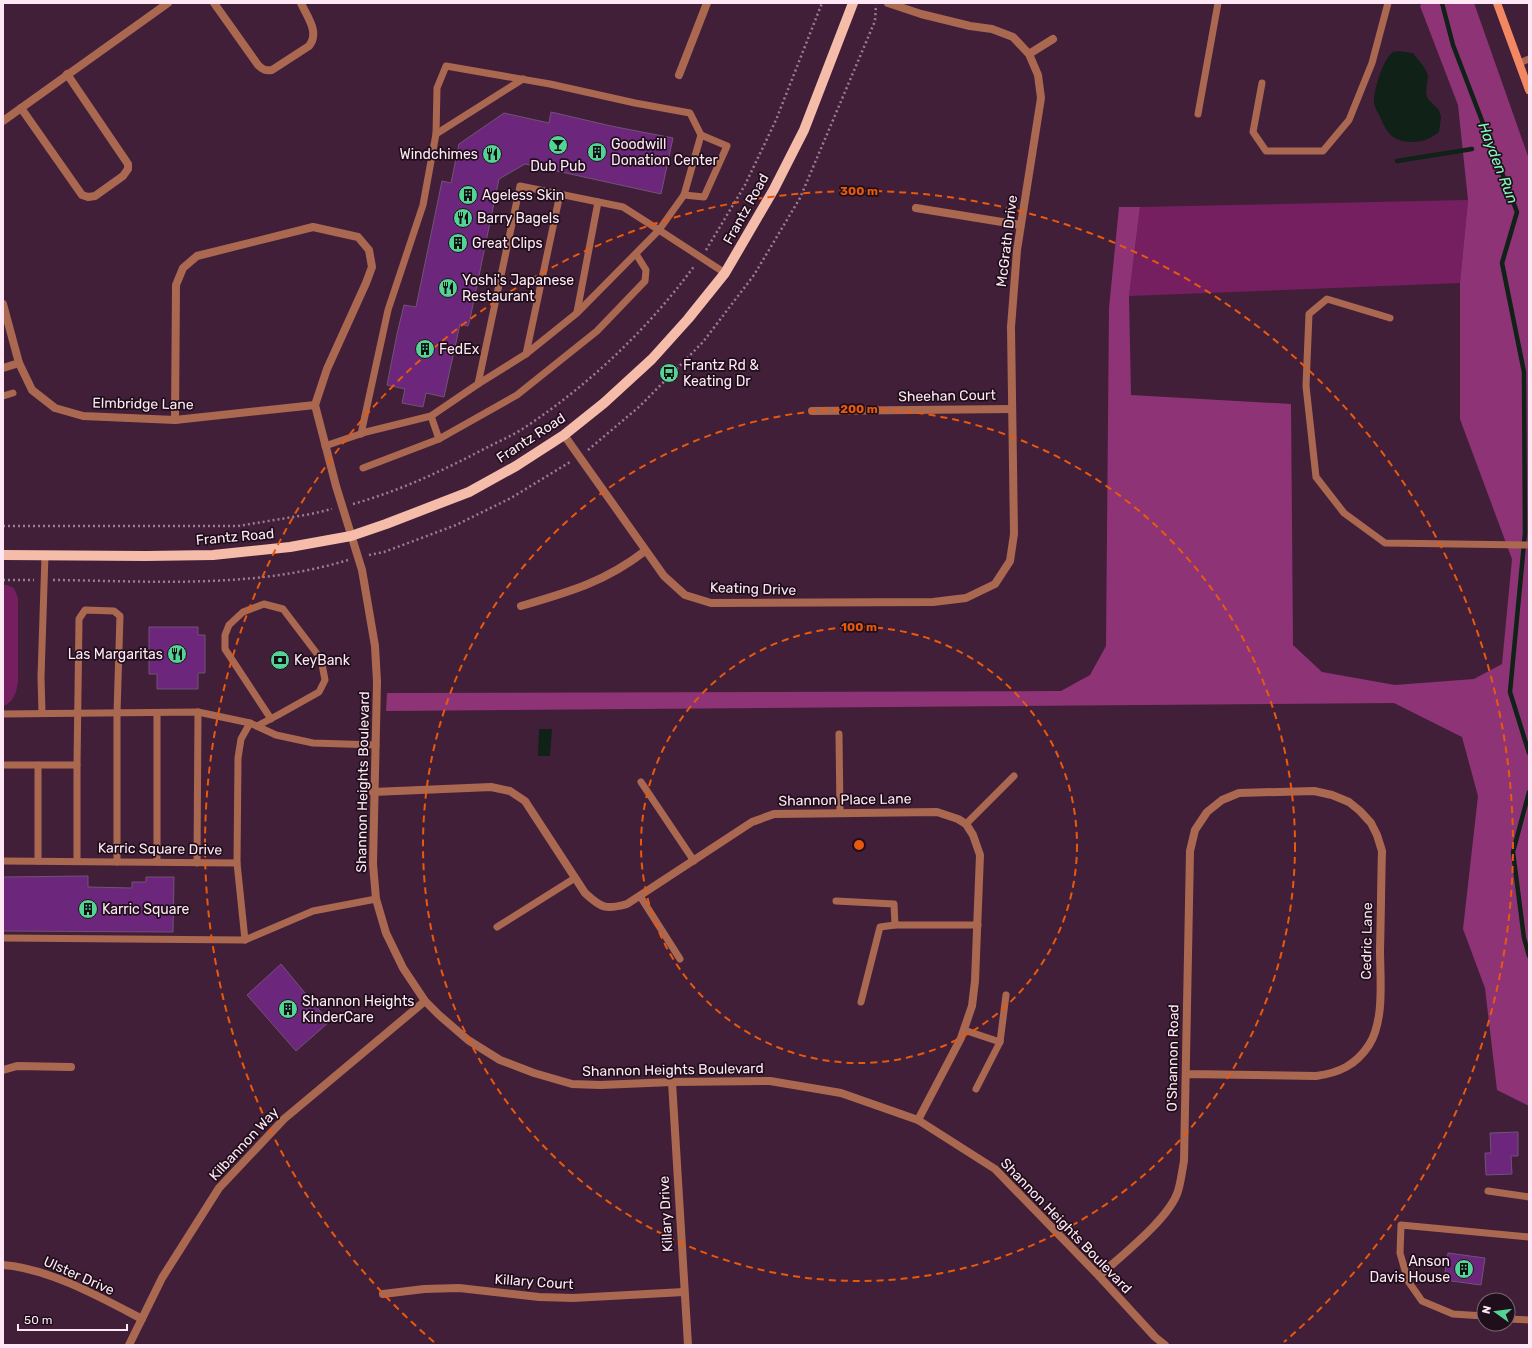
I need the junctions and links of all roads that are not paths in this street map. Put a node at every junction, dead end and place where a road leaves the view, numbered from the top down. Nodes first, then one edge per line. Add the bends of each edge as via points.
1 (168, 3) edge
2 (214, 3) edge
3 (301, 3) edge
4 (707, 3) edge
5 (852, 3) edge
6 (888, 3) edge
7 (1218, 3) edge
8 (1388, 3) edge
9 (1497, 3) edge
10 (1052, 40) dead end
11 (1029, 54) junction
12 (1529, 59) edge
13 (1519, 63) junction
14 (67, 74) junction
15 (679, 75) dead end
16 (523, 79) junction
17 (1262, 83) dead end
18 (1529, 90) edge
19 (21, 108) junction
20 (1198, 114) dead end
21 (3, 121) edge
22 (436, 134) junction
23 (701, 135) junction
24 (560, 194) junction
25 (684, 195) junction
26 (598, 202) junction
27 (916, 208) dead end
28 (1020, 225) junction
29 (659, 230) junction
30 (636, 254) junction
31 (725, 273) junction
32 (3, 304) edge
33 (577, 312) junction
34 (1390, 318) dead end
35 (526, 354) junction
36 (19, 363) junction
37 (3, 368) edge
38 (478, 384) junction
39 (13, 393) dead end
40 (3, 396) edge
41 (315, 405) junction
42 (1012, 409) junction
43 (812, 411) dead end
44 (431, 416) junction
45 (175, 420) junction
46 (361, 434) junction
47 (564, 434) junction
48 (439, 439) junction
49 (325, 446) junction
50 (363, 468) dead end
51 (351, 536) junction
52 (1529, 545) edge
53 (646, 551) junction
54 (3, 555) edge
55 (45, 555) junction
56 (995, 584) joint
57 (521, 606) dead end
58 (198, 712) junction
59 (42, 713) junction
60 (77, 713) junction
61 (117, 713) junction
62 (157, 713) junction
63 (3, 714) edge
64 (271, 719) junction
65 (253, 725) junction
66 (839, 734) dead end
67 (376, 745) junction
68 (3, 765) edge
69 (38, 765) junction
70 (77, 765) junction
71 (1014, 776) dead end
72 (641, 782) dead end
73 (374, 792) junction
74 (1207, 812) joint
75 (840, 813) junction
76 (966, 824) junction
77 (3, 860) edge
78 (38, 861) junction
79 (77, 861) junction
80 (694, 861) junction
81 (116, 862) junction
82 (157, 862) junction
83 (197, 863) junction
84 (237, 863) junction
85 (575, 878) junction
86 (640, 896) junction
87 (376, 899) junction
88 (836, 901) dead end
89 (895, 925) junction
90 (978, 925) junction
91 (497, 927) dead end
92 (3, 938) edge
93 (245, 940) junction
94 (680, 959) dead end
95 (1006, 995) dead end
96 (425, 1001) junction
97 (861, 1002) dead end
98 (964, 1030) junction
99 (1000, 1042) junction
100 (71, 1067) dead end
101 (3, 1070) edge
102 (1186, 1074) junction
103 (672, 1082) junction
104 (976, 1089) dead end
105 (918, 1120) junction
106 (1488, 1191) dead end
107 (1529, 1197) edge
108 (1529, 1237) edge
109 (3, 1265) edge
110 (1099, 1276) junction
111 (684, 1292) junction
112 (383, 1294) dead end
113 (1476, 1315) edge
114 (142, 1319) junction
115 (1516, 1319) edge
116 (1529, 1320) edge
117 (129, 1345) edge
118 (688, 1345) edge
119 (1165, 1345) edge

1 - 14 street
2 - 3 street via 258,65 267,71 309,46 313,40 312,27
4 - 15 street
5 - 31 main road, Frantz Road via 804,130 770,196
6 - 11 street, McGrath Drive via 921,14 992,29 1013,37
7 - 20 lane
8 - 17 lane via 1372,63 1349,120 1323,151 1266,152 1253,132
9 - 13 main road
10 - 11 street
11 - 28 street, McGrath Drive via 1038,75 1040,98
12 - 13 lane
13 - 18 main road
14 - 19 street
14 - 19 street via 128,164 123,176 95,196 82,195
16 - 22 lane
16 - 22 lane via 446,66 437,88
16 - 23 lane via 690,113
19 - 21 street
22 - 46 lane via 423,206 388,310
23 - 25 lane
23 - 25 lane via 728,146 704,197
24 - 26 lane
24 - 35 lane
24 - 38 lane via 520,186
25 - 29 lane
26 - 29 lane via 623,207
26 - 33 lane
27 - 28 street
28 - 42 street, McGrath Drive via 1012,327
29 - 30 lane
29 - 31 lane
30 - 33 lane
30 - 48 lane via 646,270 645,281 597,331 517,395
31 - 47 main road, Frantz Road via 652,359 604,403
32 - 36 street, Elmbridge Lane
33 - 35 lane
34 - 52 lane via 1327,299 1309,314 1306,386 1316,477 1344,513 1385,543
35 - 38 lane
36 - 37 street
36 - 45 street, Elmbridge Lane via 32,390 55,408 84,416
38 - 44 lane
39 - 40 lane
41 - 45 street, Elmbridge Lane
41 - 45 street via 326,369 372,267 369,250 358,237 313,227 197,256 183,268 176,286
41 - 49 street
42 - 43 street, Sheehan Court
42 - 56 street, McGrath Drive via 1014,534 1010,561
44 - 46 lane
44 - 48 lane
46 - 49 lane
47 - 51 main road, Frantz Road via 516,466 469,492
47 - 53 street, Keating Drive
48 - 50 lane
49 - 51 street
51 - 55 main road, Frantz Road via 290,547 213,555
51 - 67 street, Shannon Heights Boulevard via 362,570 375,646
53 - 56 street, Keating Drive via 664,576 685,595 711,603 933,602 966,598
53 - 57 street via 628,565 600,580 564,594
54 - 55 main road, Frantz Road
55 - 59 lane
58 - 62 lane
58 - 65 lane
58 - 83 lane
59 - 60 lane
59 - 63 lane
60 - 61 lane
60 - 61 lane via 79,619 85,610 114,611 120,616
60 - 70 lane
61 - 62 lane
61 - 81 lane
62 - 82 lane
64 - 64 lane via 319,692 325,680 321,659 283,609 264,604 244,612 229,625 225,635 225,649
64 - 65 lane
65 - 67 lane via 276,735 313,743
65 - 84 lane, Karric Square Drive via 241,740 238,758
66 - 75 lane
67 - 73 street, Shannon Heights Boulevard
68 - 69 lane
69 - 70 lane
69 - 78 lane
70 - 79 lane
71 - 76 lane
72 - 80 lane
73 - 85 street, Shannon Place Lane via 491,787 510,791 526,802
73 - 87 street, Shannon Heights Boulevard via 373,864
74 - 102 street, O'Shannon Road via 1195,830 1190,851
74 - 102 street, Cedric Lane via 1222,800 1239,793 1314,791 1349,802 1371,823 1382,851 1379,1014 1370,1044 1346,1068 1332,1074
75 - 76 street, Shannon Place Lane via 937,812
75 - 80 street, Shannon Place Lane via 774,814 752,822
76 - 90 street via 974,835 980,855
77 - 78 lane, Karric Square Drive
78 - 79 lane, Karric Square Drive
79 - 81 lane, Karric Square Drive
80 - 86 street, Shannon Place Lane
81 - 82 lane, Karric Square Drive
82 - 83 lane, Karric Square Drive
83 - 84 lane, Karric Square Drive
84 - 93 lane
85 - 86 street, Shannon Place Lane via 596,904 612,908 627,904
85 - 91 lane
86 - 94 lane
87 - 93 lane via 312,911
87 - 96 street, Shannon Heights Boulevard via 386,933 403,968
88 - 89 lane via 894,904
89 - 90 lane
89 - 97 lane via 880,927
90 - 98 street via 972,1006
92 - 93 lane
95 - 99 lane
96 - 103 street, Shannon Heights Boulevard via 468,1040 500,1060 534,1073 572,1084
96 - 114 street, Kilbannon Way via 284,1119 219,1188 162,1278
98 - 99 lane
98 - 105 street
99 - 104 lane
100 - 101 street via 17,1066
102 - 110 street, O'Shannon Road via 1184,1161 1178,1192 1162,1218
103 - 105 street, Shannon Heights Boulevard via 770,1081 841,1094
103 - 111 street, Killary Drive
105 - 110 street, Shannon Heights Boulevard via 995,1170
106 - 107 lane
108 - 113 lane via 1401,1225 1400,1253 1408,1281 1422,1301 1453,1314
109 - 114 street, Ulster Drive via 46,1274
110 - 119 street, Shannon Heights Boulevard via 1155,1338
111 - 112 street, Killary Court via 573,1298 458,1288
111 - 118 street, Killary Drive
114 - 117 street, Kilbannon Way
115 - 116 lane

